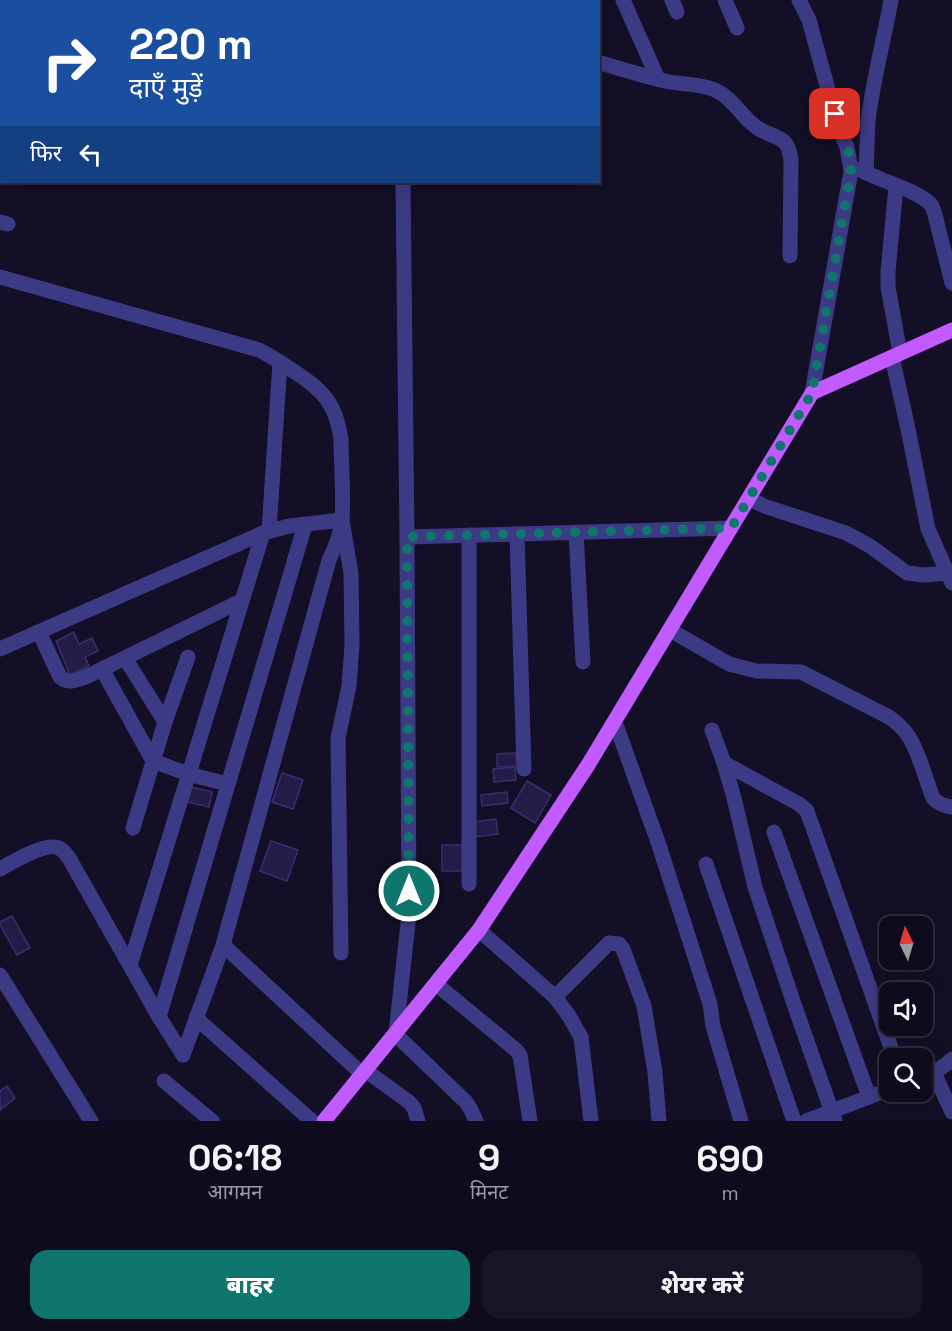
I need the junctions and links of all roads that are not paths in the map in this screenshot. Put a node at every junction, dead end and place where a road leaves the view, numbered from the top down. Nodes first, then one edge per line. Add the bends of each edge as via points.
1 (623, 0) edge
2 (725, 0) edge
3 (800, 0) edge
4 (891, 0) edge
5 (737, 28) dead end
6 (600, 63) edge
7 (658, 79) junction
8 (850, 161) junction
9 (866, 173) junction
10 (403, 183) edge
11 (896, 186) junction
12 (790, 256) dead end
13 (0, 277) edge
14 (952, 283) edge
15 (952, 330) edge
16 (896, 355) junction
17 (280, 362) junction
18 (812, 393) junction
19 (749, 499) junction
20 (342, 520) junction
21 (305, 525) junction
22 (731, 528) junction
23 (266, 532) junction
24 (576, 532) junction
25 (517, 534) junction
26 (469, 535) junction
27 (407, 537) junction
28 (950, 578) edge
29 (242, 601) junction
30 (670, 630) junction
31 (39, 632) junction
32 (0, 649) edge
33 (188, 657) dead end
34 (125, 658) junction
35 (583, 662) dead end
36 (102, 669) junction
37 (165, 722) junction
38 (615, 722) junction
39 (712, 730) dead end
40 (153, 761) junction
41 (724, 763) junction
42 (524, 770) dead end
43 (188, 774) junction
44 (228, 784) junction
45 (952, 807) edge
46 (133, 828) dead end
47 (774, 832) dead end
48 (706, 864) dead end
49 (0, 869) edge
50 (469, 884) dead end
51 (480, 930) junction
52 (223, 945) junction
53 (341, 952) dead end
54 (130, 965) junction
55 (0, 975) edge
56 (436, 984) junction
57 (555, 997) junction
58 (159, 1017) junction
59 (196, 1018) junction
60 (395, 1034) junction
61 (891, 1048) edge
62 (952, 1059) edge
63 (364, 1072) junction
64 (933, 1072) edge
65 (164, 1081) dead end
66 (933, 1083) edge
67 (879, 1093) edge
68 (869, 1097) junction
69 (952, 1112) edge
70 (833, 1116) edge
71 (91, 1121) edge
72 (212, 1121) edge
73 (312, 1121) edge
74 (324, 1121) edge
75 (418, 1121) edge
76 (476, 1121) edge
77 (530, 1121) edge
78 (591, 1121) edge
79 (659, 1121) edge
80 (741, 1121) edge
81 (794, 1121) edge
82 (806, 1121) edge

1 - 7 street
2 - 5 street
3 - 8 street
4 - 9 street via 868,122
6 - 7 street
7 - 12 street via 715,90 729,98 760,130 786,143 791,155
8 - 9 street
8 - 18 street via 849,188
9 - 11 street
10 - 27 street
11 - 14 street via 932,207
11 - 16 street via 888,287
13 - 17 street via 243,345
15 - 16 main road
16 - 18 main road
16 - 28 street via 928,529
17 - 20 street via 317,387 335,412 341,439
17 - 23 street
18 - 19 main road
19 - 22 main road
19 - 28 street via 846,533 907,573
20 - 21 street
20 - 52 street
20 - 53 street via 351,573 352,645 338,738
21 - 23 street
21 - 44 street
22 - 24 street
22 - 30 main road
23 - 29 street
23 - 31 street
24 - 25 street
24 - 35 street
25 - 26 street
25 - 42 street
26 - 27 street
26 - 50 street
27 - 60 street via 409,914
29 - 34 street
29 - 43 street
30 - 38 main road
30 - 45 street via 729,664 757,671 801,672 889,717 913,744 933,798
31 - 32 street
31 - 36 street via 65,681
33 - 37 street
34 - 36 street
34 - 37 street
36 - 40 street
37 - 40 street
38 - 51 main road
38 - 80 street via 710,1004
39 - 41 street
40 - 43 street
40 - 46 street
41 - 61 street via 807,811
41 - 70 street via 755,887
43 - 44 street
43 - 54 street
44 - 58 street
47 - 68 street
48 - 81 street
49 - 54 street via 46,847 64,851
51 - 56 main road
51 - 57 street
52 - 59 street
52 - 63 street
54 - 58 street
55 - 71 street
56 - 60 main road
56 - 77 street via 520,1055
57 - 78 street via 581,1037
57 - 79 street via 609,943 623,949 644,1006
58 - 59 street via 183,1055
59 - 73 street
60 - 63 main road
60 - 76 street via 466,1102
62 - 64 street
63 - 74 main road
63 - 75 street via 409,1102
65 - 72 street
66 - 69 street
67 - 68 street
68 - 70 street
70 - 82 street

